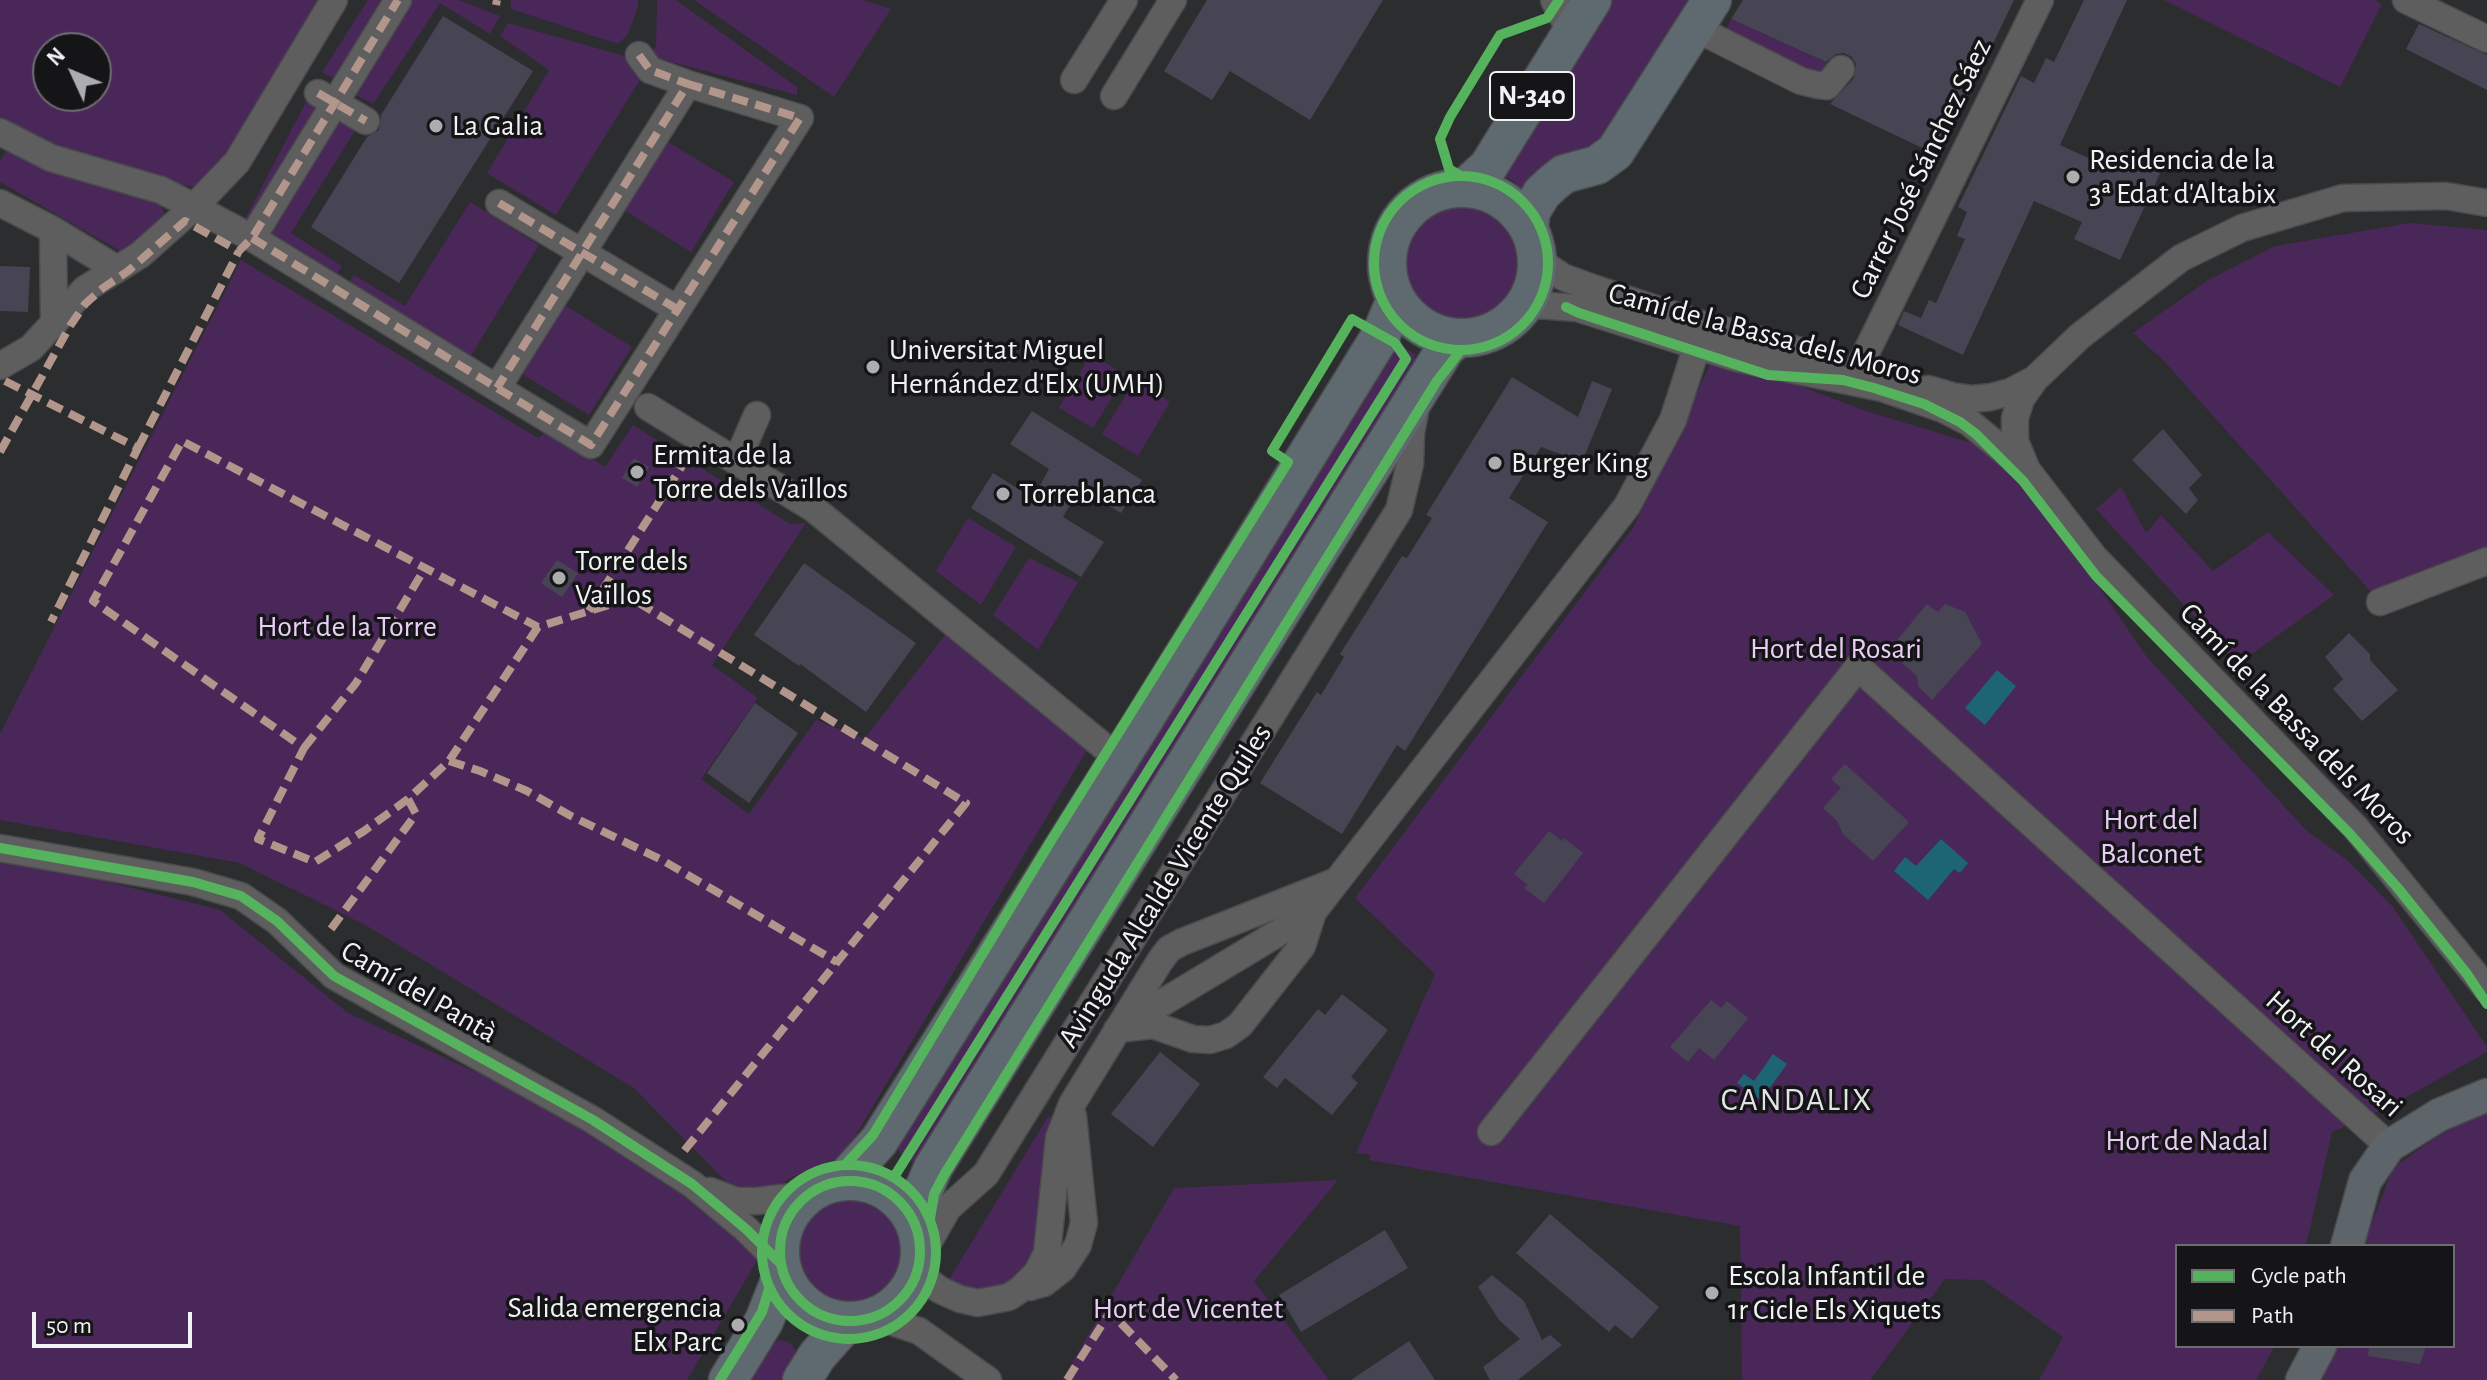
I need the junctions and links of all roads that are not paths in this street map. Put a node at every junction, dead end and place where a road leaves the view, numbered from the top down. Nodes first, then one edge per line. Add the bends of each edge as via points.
1 (334, 0) edge
2 (398, 0) edge
3 (1124, 0) edge
4 (1173, 0) edge
5 (1554, 0) edge
6 (1592, 0) edge
7 (2040, 0) edge
8 (2409, 1) edge
9 (1703, 15) edge
10 (1571, 33) junction
11 (2487, 39) edge
12 (1099, 41) junction
13 (639, 55) dead end
14 (1134, 62) junction
15 (1841, 69) dead end
16 (1074, 80) dead end
17 (688, 84) junction
18 (1114, 96) dead end
19 (326, 98) junction
20 (366, 121) dead end
21 (2, 137) edge
22 (1466, 187) junction
23 (0, 203) edge
24 (499, 203) dead end
25 (2487, 203) edge
26 (194, 207) junction
27 (53, 230) junction
28 (252, 238) junction
29 (1533, 241) junction
30 (583, 253) junction
31 (117, 269) junction
32 (1396, 299) junction
33 (677, 309) junction
34 (1519, 313) junction
35 (54, 324) junction
36 (1457, 339) junction
37 (1697, 346) junction
38 (0, 366) edge
39 (1859, 367) junction
40 (2035, 379) junction
41 (497, 388) junction
42 (1418, 394) junction
43 (648, 407) dead end
44 (757, 415) dead end
45 (737, 461) junction
46 (2027, 470) junction
47 (2487, 561) edge
48 (2380, 602) dead end
49 (1119, 759) junction
50 (0, 848) edge
51 (1338, 881) junction
52 (1313, 912) junction
53 (1154, 974) junction
54 (2487, 989) edge
55 (1155, 1008) junction
56 (1117, 1030) junction
57 (1177, 1033) junction
58 (2487, 1095) edge
59 (1491, 1132) dead end
60 (2389, 1146) junction
61 (843, 1181) junction
62 (692, 1184) junction
63 (808, 1195) junction
64 (912, 1217) junction
65 (2348, 1244) edge
66 (919, 1264) junction
67 (782, 1268) junction
68 (862, 1320) junction
69 (2319, 1348) edge
70 (728, 1380) edge
71 (802, 1380) edge
72 (988, 1380) edge
73 (2302, 1380) edge

1 - 26 street via 237,162
2 - 19 street
3 - 12 street
4 - 14 street
5 - 10 street
6 - 10 highway, N-340
7 - 39 street, Carrer José Sánchez Sáez
8 - 11 street
9 - 15 street via 1711,36 1801,81 1827,86
9 - 29 highway via 1615,152 1597,165 1564,174 1542,193 1531,211
10 - 22 highway, N-340 via 1488,167
12 - 14 street via 1112,62
12 - 16 street
13 - 17 street via 650,70
14 - 18 street
17 - 30 street
17 - 33 street via 800,118
19 - 20 street
19 - 28 street
21 - 26 street via 51,158 161,190
22 - 29 highway via 1503,199 1517,211
22 - 32 highway via 1428,196 1398,223 1387,261
23 - 27 street
24 - 30 street
25 - 40 street via 2446,196 2343,198 2242,228 2181,258 2080,336
26 - 28 street
26 - 31 street
27 - 31 street
27 - 35 street
28 - 41 street
29 - 34 highway via 1534,287
29 - 39 street, Camí de la Bassa dels Moros via 1548,267 1563,277 1698,323
30 - 33 street
30 - 41 street
31 - 35 street via 85,289
32 - 36 highway via 1421,327
32 - 49 highway via 1381,335
33 - 41 street via 591,445
34 - 36 highway via 1480,337
34 - 37 street, Camí de la Bassa dels Moros via 1537,305 1577,308
35 - 38 street via 31,348
36 - 42 highway
37 - 46 street, Camí de la Bassa dels Moros via 1882,388 1943,409 1970,423
37 - 51 street via 1673,420 1627,506
39 - 40 street, Camí de la Bassa dels Moros via 1972,399 2010,392
40 - 46 street, Camí de la Bassa dels Moros via 2015,418 2015,441
42 - 64 highway, Avinguda Alcalde Vicente Quiles via 933,1168
42 - 66 street, Avinguda Alcalde Vicente Quiles via 1399,510 986,1174 948,1208
43 - 45 street
44 - 45 street
45 - 49 street via 814,509
46 - 54 street, Camí de la Bassa dels Moros via 2131,598 2355,827
47 - 48 street
49 - 61 highway via 879,1141
50 - 62 street, Camí del Pantà via 193,882 241,896 277,921 334,976 580,1112
51 - 52 street
51 - 53 street via 1182,942 1169,949
52 - 55 street
52 - 57 street via 1302,946 1240,1025 1210,1040
53 - 55 street
53 - 56 street
55 - 56 street
55 - 57 street
56 - 57 street via 1153,1025
56 - 66 street via 1072,1104 1084,1223 1063,1268 1044,1283 978,1303 940,1290
58 - 60 main road via 2439,1115
59 - 60 street, Hort del Rosari via 1858,667
60 - 65 main road via 2365,1181
61 - 63 highway
61 - 64 highway via 883,1189
62 - 63 street, Camí del Pantà via 736,1201
62 - 67 street, Camí del Pantà
63 - 67 highway via 796,1205 782,1232
64 - 66 highway via 919,1235
66 - 68 highway via 902,1299
67 - 68 highway via 794,1295 812,1311
67 - 70 highway via 765,1320
68 - 71 highway via 817,1356
68 - 72 street via 919,1331
69 - 73 main road

